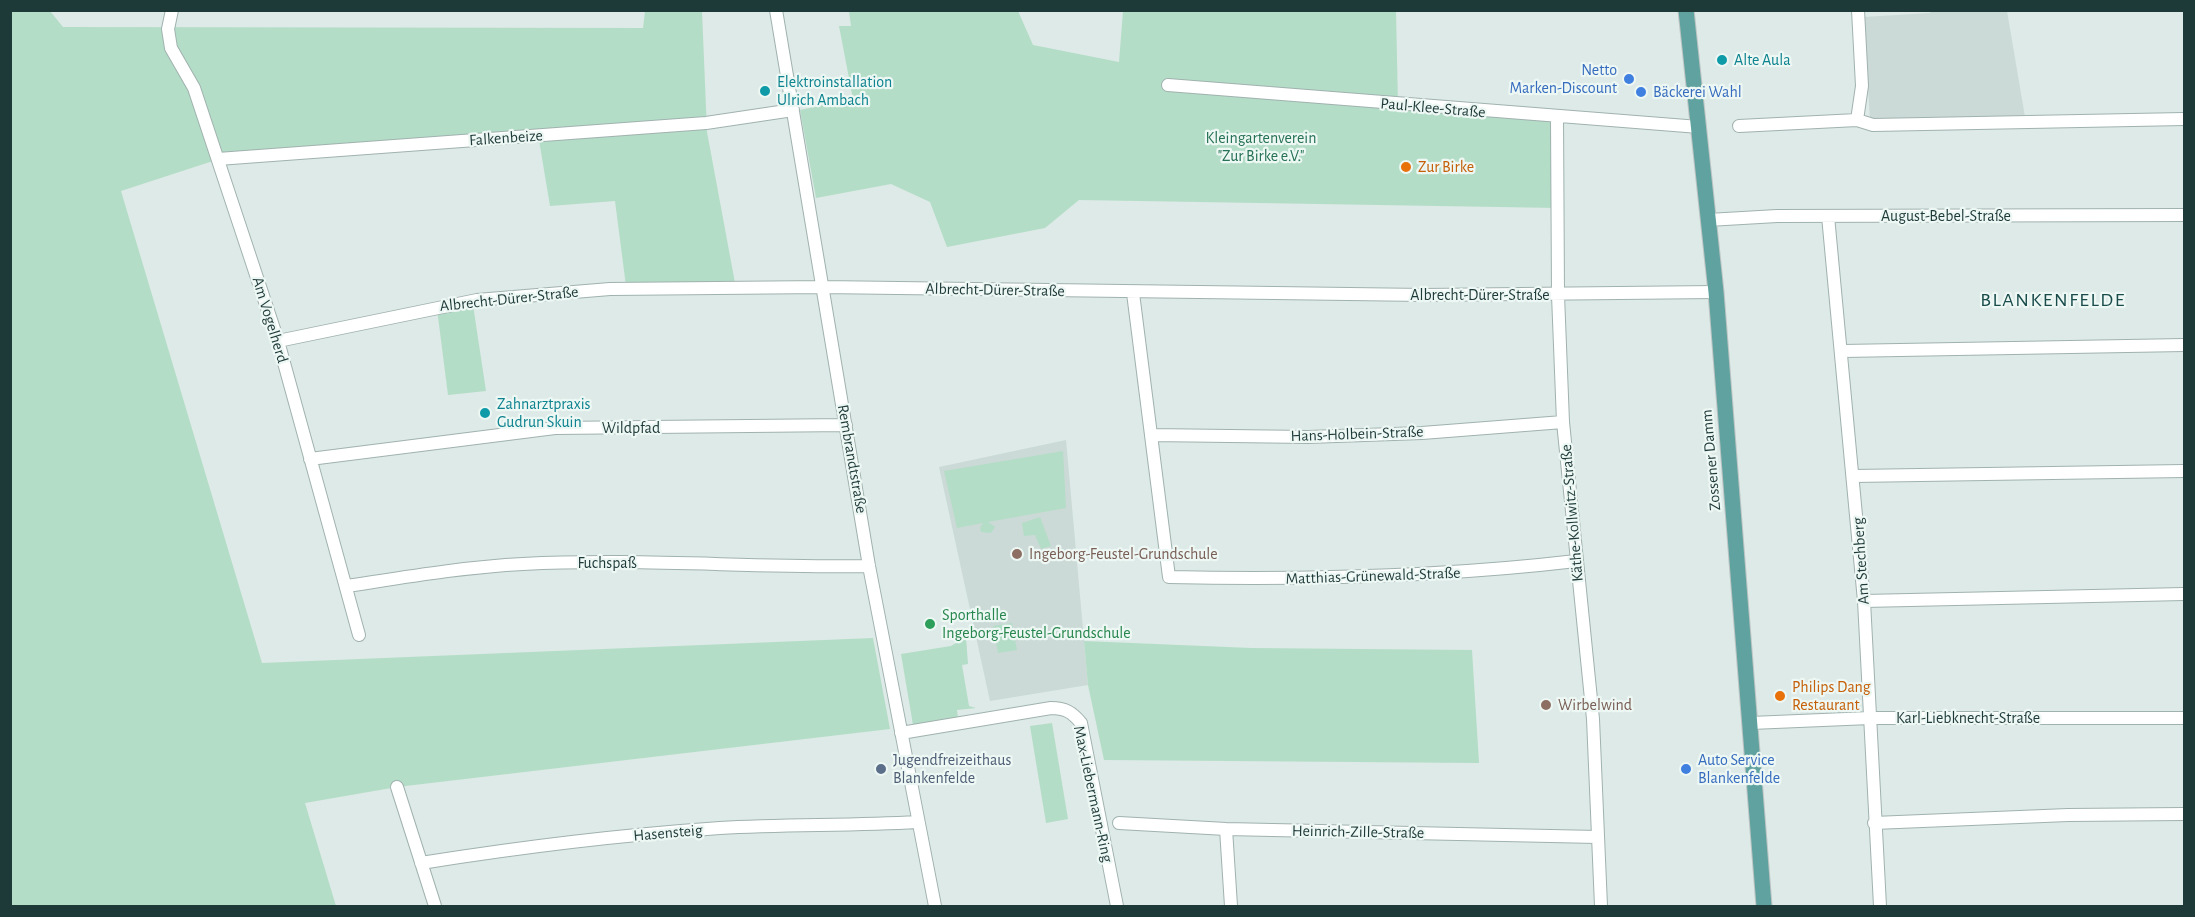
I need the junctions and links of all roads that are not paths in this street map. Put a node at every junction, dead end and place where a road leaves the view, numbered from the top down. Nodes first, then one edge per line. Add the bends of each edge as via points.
1 (172, 10) edge
2 (776, 10) edge
3 (1686, 10) edge
4 (1858, 10) edge
5 (1168, 85) dead end
6 (793, 110) junction
7 (1557, 118) junction
8 (2184, 119) edge
9 (1857, 120) junction
10 (1739, 126) dead end
11 (1699, 127) junction
12 (219, 159) junction
13 (2184, 215) edge
14 (1828, 216) junction
15 (1708, 220) junction
16 (823, 287) junction
17 (1716, 292) junction
18 (1133, 293) junction
19 (1558, 295) junction
20 (278, 341) junction
21 (2184, 345) edge
22 (1843, 351) junction
23 (1563, 422) junction
24 (846, 425) junction
25 (1151, 435) junction
26 (310, 459) junction
27 (2184, 471) edge
28 (1854, 476) junction
29 (1576, 561) junction
30 (869, 566) junction
31 (347, 586) junction
32 (2184, 594) edge
33 (1864, 601) junction
34 (358, 635) dead end
35 (1870, 718) junction
36 (2184, 718) edge
37 (1751, 723) junction
38 (901, 733) junction
39 (397, 787) dead end
40 (2184, 814) edge
41 (917, 822) junction
42 (1119, 823) dead end
43 (1874, 823) junction
44 (1226, 829) junction
45 (1597, 837) junction
46 (421, 863) junction
47 (435, 906) edge
48 (935, 906) edge
49 (1117, 906) edge
50 (1231, 906) edge
51 (1601, 906) edge
52 (1764, 906) edge
53 (1880, 906) edge

1 - 12 street, Am Vogelherd via 168,29 171,48 194,88
2 - 6 street, Rembrandtstraße
3 - 11 main road, Zossener Damm
4 - 9 street via 1862,86
5 - 7 street, Paul-Klee-Straße
6 - 12 street, Falkenbeize via 706,123
6 - 16 street, Rembrandtstraße
7 - 11 street, Paul-Klee-Straße
7 - 19 street, Käthe-Kollwitz-Straße
8 - 9 street via 1873,125
9 - 10 street
11 - 15 main road, Zossener Damm
12 - 20 street, Am Vogelherd
13 - 14 street, August-Bebel-Straße
14 - 15 street, August-Bebel-Straße
14 - 22 street, Am Stechberg
15 - 17 main road, Zossener Damm
16 - 18 street, Albrecht-Dürer-Straße
16 - 20 street, Albrecht-Dürer-Straße via 610,289 518,296 439,306
16 - 24 street, Rembrandtstraße
17 - 19 street, Albrecht-Dürer-Straße
17 - 37 main road, Zossener Damm
18 - 19 street, Albrecht-Dürer-Straße
18 - 25 street
19 - 23 street, Käthe-Kollwitz-Straße
20 - 26 street, Am Vogelherd
21 - 22 street
22 - 28 street, Am Stechberg
23 - 25 street, Hans-Holbein-Straße via 1308,437
23 - 29 street, Käthe-Kollwitz-Straße
24 - 26 street, Wildpfad via 555,428
24 - 30 street, Rembrandtstraße
25 - 29 street, Matthias-Grünewald-Straße via 1169,577 1304,580 1420,576
26 - 31 street, Am Vogelherd
27 - 28 street
28 - 33 street, Am Stechberg
29 - 45 street, Käthe-Kollwitz-Straße via 1593,719
30 - 31 street, Fuchspaß via 524,564 447,570
30 - 38 street, Rembrandtstraße
31 - 34 street, Am Vogelherd
32 - 33 street
33 - 35 street, Am Stechberg
35 - 36 street, Karl-Liebknecht-Straße
35 - 37 street, Karl-Liebknecht-Straße
35 - 43 street, Am Stechberg
37 - 52 main road, Zossener Damm
38 - 41 street, Rembrandtstraße
38 - 49 street, Max-Liebermann-Ring via 1051,708 1073,713 1081,723
39 - 46 street
40 - 43 street
41 - 46 street, Hasensteig via 722,828 618,836
41 - 48 street, Rembrandtstraße
42 - 44 street, Heinrich-Zille-Straße
43 - 53 street, Am Stechberg
44 - 45 street, Heinrich-Zille-Straße
44 - 50 street
45 - 51 street, Käthe-Kollwitz-Straße
46 - 47 street

